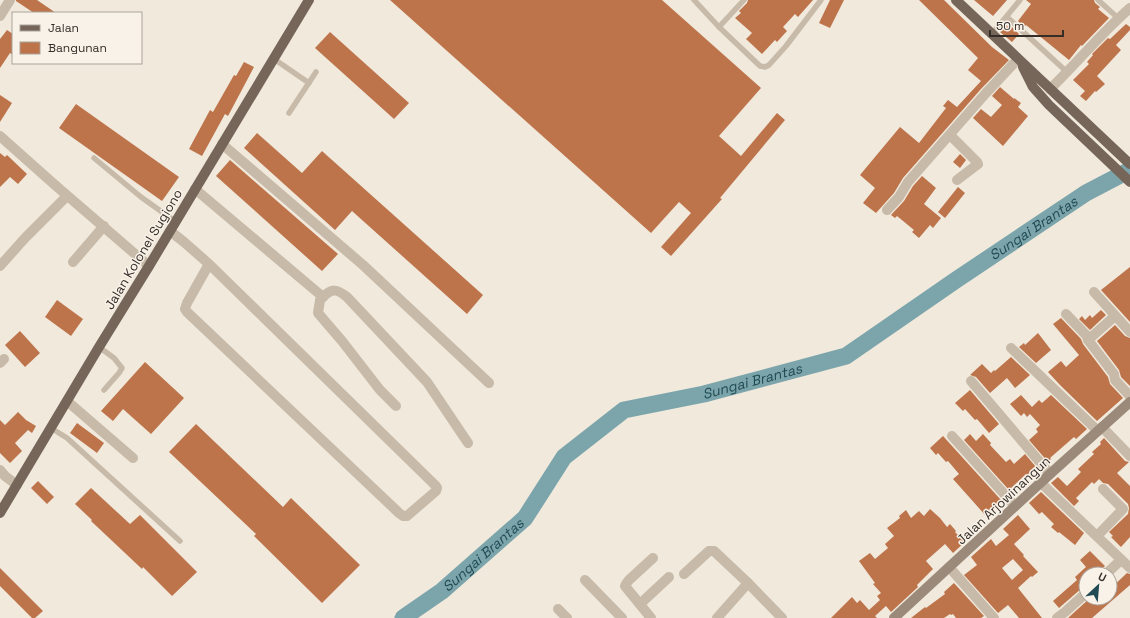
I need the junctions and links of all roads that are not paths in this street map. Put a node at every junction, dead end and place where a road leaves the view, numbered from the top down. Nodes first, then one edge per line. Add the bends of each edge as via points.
1 (10, 0) edge
2 (309, 0) edge
3 (694, 0) edge
4 (744, 0) edge
5 (821, 0) edge
6 (957, 0) edge
7 (1020, 0) edge
8 (1098, 0) edge
9 (1130, 8) edge
10 (0, 16) edge
11 (1007, 17) junction
12 (1118, 18) junction
13 (720, 27) junction
14 (992, 34) junction
15 (274, 59) junction
16 (1019, 60) junction
17 (316, 72) dead end
18 (1067, 72) junction
19 (309, 83) junction
20 (1050, 89) junction
21 (289, 113) dead end
22 (950, 135) junction
23 (0, 136) edge
24 (222, 144) junction
25 (94, 158) dead end
26 (1130, 164) edge
27 (957, 180) dead end
28 (1130, 182) edge
29 (195, 189) junction
30 (67, 196) junction
31 (887, 210) dead end
32 (176, 222) junction
33 (104, 226) junction
34 (168, 234) junction
35 (74, 262) dead end
36 (0, 266) edge
37 (149, 266) junction
38 (207, 267) junction
39 (1094, 292) dead end
40 (322, 297) junction
41 (1066, 314) dead end
42 (1115, 316) junction
43 (1130, 332) edge
44 (1088, 340) junction
45 (99, 347) junction
46 (1010, 348) dead end
47 (971, 381) dead end
48 (489, 383) dead end
49 (104, 390) dead end
50 (1130, 396) edge
51 (67, 401) junction
52 (1130, 402) edge
53 (396, 406) dead end
54 (51, 428) junction
55 (1100, 429) junction
56 (952, 436) dead end
57 (468, 443) dead end
58 (1130, 456) edge
59 (133, 458) dead end
60 (0, 470) edge
61 (1050, 474) junction
62 (1040, 482) junction
63 (17, 485) junction
64 (1103, 489) dead end
65 (1015, 506) junction
66 (1127, 512) edge
67 (0, 513) edge
68 (1097, 536) junction
69 (180, 541) dead end
70 (653, 558) dead end
71 (1127, 565) edge
72 (949, 567) junction
73 (684, 574) dead end
74 (669, 577) dead end
75 (585, 580) dead end
76 (748, 583) junction
77 (1078, 600) edge
78 (640, 604) junction
79 (558, 609) dead end
80 (648, 617) edge
81 (991, 617) edge
82 (567, 618) edge
83 (622, 618) edge
84 (716, 618) edge
85 (782, 618) edge
86 (894, 618) edge
87 (1058, 618) edge

1 - 10 street
2 - 15 main road, Jalan Kolonel Sugiono
3 - 13 lane
4 - 13 lane
5 - 13 lane via 786,46 765,67 760,66
6 - 14 main road
7 - 11 lane
8 - 12 lane
9 - 12 street
11 - 14 lane
11 - 18 lane
12 - 18 street
14 - 16 main road
15 - 19 lane
15 - 24 main road, Jalan Kolonel Sugiono
16 - 20 main road
16 - 22 street
16 - 28 main road via 1033,87 1049,105
17 - 19 lane
18 - 20 street
19 - 21 lane
20 - 26 main road
22 - 27 street via 978,164
22 - 31 street
23 - 30 street
24 - 29 main road, Jalan Kolonel Sugiono
24 - 48 street via 363,265
25 - 32 lane
29 - 32 main road, Jalan Kolonel Sugiono
29 - 40 street
30 - 33 street
30 - 36 street
32 - 34 main road, Jalan Kolonel Sugiono
33 - 35 street
33 - 37 street
34 - 37 main road, Jalan Kolonel Sugiono
34 - 38 street
37 - 45 main road, Jalan Kolonel Sugiono
38 - 38 street via 436,486 436,492 407,516 403,516 187,312 187,303
39 - 42 street
40 - 53 street via 318,313
40 - 57 street via 334,290 347,297 427,382
41 - 44 street
42 - 43 street
42 - 44 street
44 - 50 street via 1114,374 1115,380
45 - 49 lane via 122,368
45 - 51 main road, Jalan Kolonel Sugiono
46 - 55 street
47 - 61 street
51 - 54 main road, Jalan Kolonel Sugiono
51 - 59 street
52 - 55 main road, Jalan Arjowinangun
54 - 63 main road, Jalan Kolonel Sugiono
54 - 69 lane via 67,438
55 - 58 street
55 - 61 main road, Jalan Arjowinangun
56 - 65 street
60 - 63 street
61 - 62 main road, Jalan Arjowinangun
62 - 65 main road, Jalan Arjowinangun
62 - 68 street
63 - 67 main road, Jalan Kolonel Sugiono
64 - 66 street
65 - 72 main road, Jalan Arjowinangun
66 - 68 street
68 - 71 street
70 - 78 street via 625,586
72 - 81 street
72 - 86 main road, Jalan Arjowinangun
73 - 76 street via 712,550
74 - 78 street
75 - 83 street
76 - 84 street
76 - 85 street
77 - 87 street
78 - 80 street
79 - 82 street

